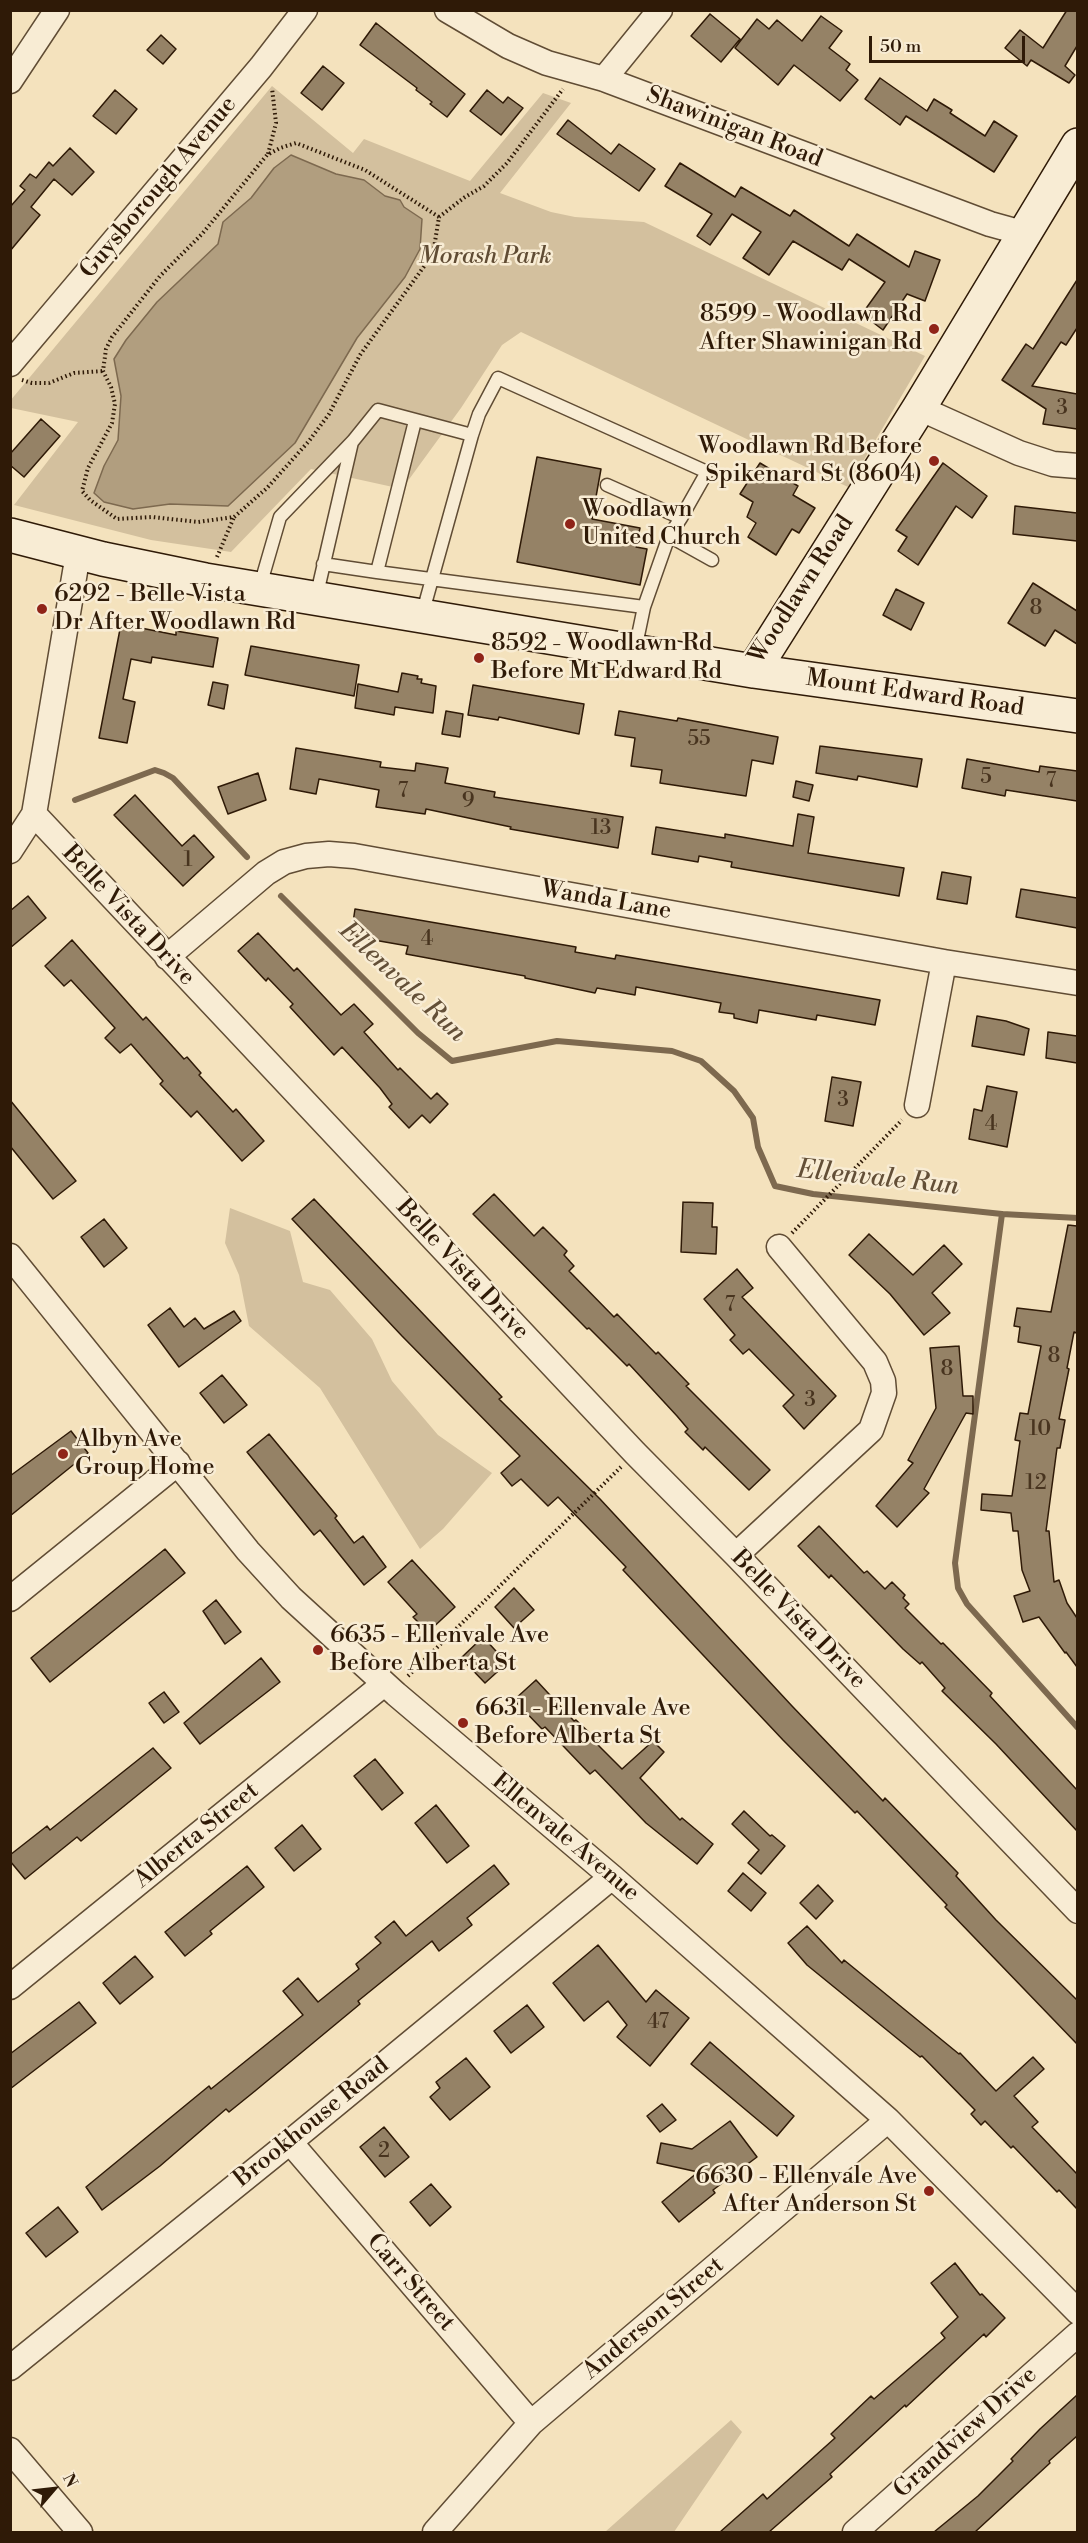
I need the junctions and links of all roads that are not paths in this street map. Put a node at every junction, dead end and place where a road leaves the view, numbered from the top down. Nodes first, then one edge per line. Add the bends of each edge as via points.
1 (57, 10) edge
2 (305, 10) edge
3 (447, 10) edge
4 (660, 10) edge
5 (604, 79) junction
6 (10, 81) edge
7 (1077, 145) edge
8 (1026, 234) junction
9 (12, 371) edge
10 (919, 408) junction
11 (415, 421) junction
12 (472, 435) junction
13 (353, 441) junction
14 (1077, 466) edge
15 (607, 485) dead end
16 (681, 518) junction
17 (10, 535) edge
18 (669, 536) junction
19 (78, 554) junction
20 (712, 561) dead end
21 (323, 564) junction
22 (377, 572) junction
23 (430, 581) junction
24 (259, 589) junction
25 (316, 599) junction
26 (644, 607) junction
27 (421, 616) junction
28 (635, 651) junction
29 (753, 671) junction
30 (1077, 716) edge
31 (34, 814) junction
32 (10, 850) edge
33 (167, 957) junction
34 (944, 962) junction
35 (1077, 983) edge
36 (917, 1105) road end
37 (779, 1246) road end
38 (10, 1256) edge
39 (178, 1463) junction
40 (736, 1555) junction
41 (10, 1599) edge
42 (390, 1689) junction
43 (612, 1877) junction
44 (1077, 1911) edge
45 (10, 1987) edge
46 (888, 2120) junction
47 (290, 2142) junction
48 (1077, 2312) edge
49 (1077, 2334) edge
50 (10, 2368) edge
51 (531, 2423) junction
52 (10, 2450) edge
53 (80, 2532) edge
54 (435, 2532) edge
55 (855, 2532) edge

1 - 6 street
2 - 9 street, Guysborough Avenue
3 - 5 street, Shawinigan Road via 508,46 547,63
4 - 5 street
5 - 8 street, Shawinigan Road via 990,224
7 - 8 street, Woodlawn Road
8 - 10 street, Woodlawn Road
10 - 14 street via 1019,453 1053,464
10 - 29 street, Woodlawn Road
11 - 12 lane
11 - 13 lane via 378,410
11 - 22 lane
12 - 16 lane via 498,378 707,471
12 - 23 lane
13 - 21 lane
13 - 24 lane via 280,517
15 - 16 lane
16 - 18 lane
17 - 19 street, Woodlawn Road
18 - 20 lane
18 - 26 lane
19 - 24 street, Woodlawn Road
19 - 31 street
21 - 22 lane
21 - 25 lane
22 - 23 lane
23 - 26 lane
23 - 27 lane
24 - 25 street, Woodlawn Road
25 - 27 street, Woodlawn Road
26 - 28 lane
27 - 28 street, Woodlawn Road
28 - 29 street, Woodlawn Road
29 - 30 street, Mount Edward Road
31 - 32 street
31 - 33 street, Belle Vista Drive
33 - 34 street, Wanda Lane via 266,873 284,862 329,854
33 - 40 street, Belle Vista Drive
34 - 35 street, Wanda Lane
34 - 36 street
37 - 40 street via 875,1362 884,1393 871,1430
38 - 39 street, Ellenvale Avenue
39 - 41 street
39 - 42 street, Ellenvale Avenue via 291,1598
40 - 44 street, Belle Vista Drive
42 - 43 street, Ellenvale Avenue
42 - 45 street, Alberta Street
43 - 46 street, Ellenvale Avenue
43 - 47 street, Brookhouse Road
46 - 48 street, Ellenvale Avenue
46 - 51 street, Anderson Street
47 - 50 street, Brookhouse Road
47 - 51 street, Carr Street
49 - 55 street, Grandview Drive
51 - 54 street, Anderson Street
52 - 53 street

